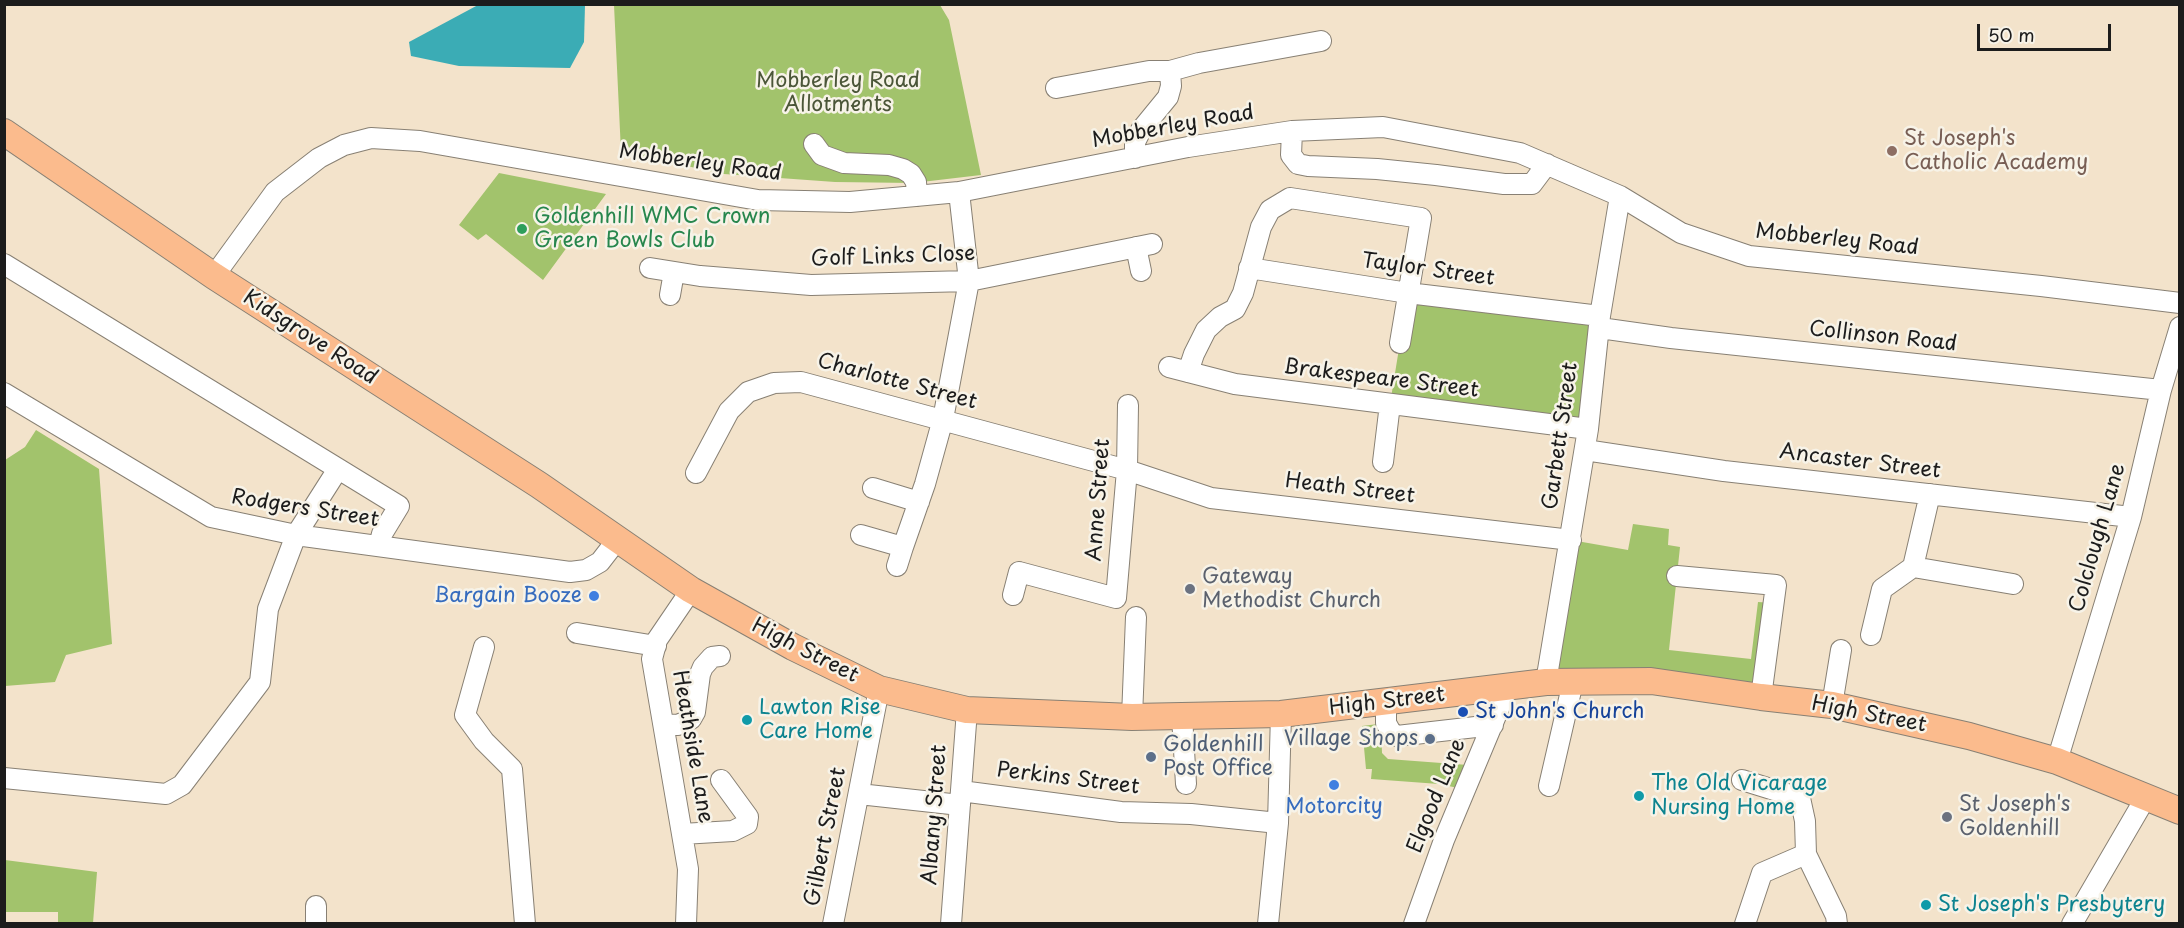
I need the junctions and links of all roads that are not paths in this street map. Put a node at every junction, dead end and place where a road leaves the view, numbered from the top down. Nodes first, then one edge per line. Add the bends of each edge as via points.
1 (1321, 41) dead end
2 (1170, 71) junction
3 (1056, 88) dead end
4 (1292, 131) junction
5 (4, 132) edge
6 (814, 144) dead end
7 (1136, 158) junction
8 (1547, 165) junction
9 (959, 192) junction
10 (917, 196) junction
11 (1620, 196) junction
12 (4, 264) edge
13 (650, 268) dead end
14 (1249, 268) junction
15 (1141, 271) dead end
16 (674, 272) junction
17 (214, 276) junction
18 (969, 281) junction
19 (1408, 293) junction
20 (670, 295) dead end
21 (2180, 303) edge
22 (1600, 322) junction
23 (2180, 327) edge
24 (1400, 343) dead end
25 (1169, 367) dead end
26 (1188, 372) junction
27 (2161, 390) junction
28 (4, 393) edge
29 (1390, 404) junction
30 (1128, 405) dead end
31 (943, 419) junction
32 (1588, 429) junction
33 (1585, 450) junction
34 (1383, 462) dead end
35 (338, 469) junction
36 (1126, 470) junction
37 (696, 473) dead end
38 (873, 488) dead end
39 (1930, 494) junction
40 (919, 502) junction
41 (2131, 517) junction
42 (296, 535) junction
43 (861, 535) dead end
44 (617, 540) junction
45 (1571, 540) junction
46 (379, 546) junction
47 (1913, 567) junction
48 (1677, 576) dead end
49 (2013, 584) dead end
50 (692, 590) junction
51 (1013, 595) dead end
52 (1136, 617) dead end
53 (577, 633) dead end
54 (1871, 635) dead end
55 (656, 645) junction
56 (484, 647) dead end
57 (1841, 650) dead end
58 (720, 656) dead end
59 (1546, 682) junction
60 (1574, 682) junction
61 (1508, 687) junction
62 (879, 689) junction
63 (1761, 697) junction
64 (1386, 702) junction
65 (1832, 705) junction
66 (967, 710) junction
67 (1281, 714) junction
68 (1182, 716) junction
69 (1132, 717) junction
70 (663, 724) junction
71 (1492, 725) junction
72 (2057, 761) junction
73 (4, 778) edge
74 (721, 780) dead end
75 (1742, 780) dead end
76 (1186, 784) dead end
77 (1549, 786) dead end
78 (859, 795) junction
79 (2146, 797) junction
80 (960, 798) junction
81 (2180, 811) edge
82 (1278, 822) junction
83 (682, 834) junction
84 (1806, 854) junction
85 (525, 924) edge
86 (686, 924) edge
87 (833, 924) edge
88 (951, 924) edge
89 (1268, 924) edge
90 (1414, 924) edge
91 (1745, 924) edge
92 (1837, 924) edge
93 (2072, 924) edge

1 - 2 street
2 - 3 street via 1149,71
2 - 7 street via 1168,97 1135,142
4 - 7 street, Mobberley Road
4 - 8 street, Mobberley Road via 1383,127 1520,153
4 - 8 street via 1292,155 1298,164 1308,166 1532,184
5 - 17 main road, Kidsgrove Road
6 - 10 street via 822,155 844,163 903,169 916,182
7 - 9 street, Mobberley Road
8 - 11 street, Mobberley Road
9 - 10 street, Mobberley Road
9 - 18 street
10 - 17 street, Mobberley Road via 850,202 758,200 420,141 371,138 344,145 319,158 275,192
11 - 21 street, Mobberley Road via 1681,233 1749,256
11 - 22 street, Garbett Street
12 - 35 street
13 - 16 street, Golf Links Close
14 - 19 street, Taylor Street
14 - 19 street via 1270,210 1290,198 1421,218
14 - 26 street via 1236,309 1206,330
15 - 18 street, Golf Links Close via 1144,245
16 - 18 street, Golf Links Close via 811,285
16 - 20 street
17 - 44 main road, Kidsgrove Road via 528,478
18 - 31 street
19 - 22 street, Taylor Street
19 - 24 street
22 - 27 street, Collinson Road via 1671,338
22 - 32 street, Garbett Street
23 - 27 street, Colclough Lane
25 - 26 street, Brakespeare Street
26 - 29 street, Brakespeare Street via 1235,384
27 - 41 street, Colclough Lane
28 - 42 street, Rodgers Street via 211,517
29 - 32 street, Brakespeare Street
29 - 34 street
30 - 36 street, Anne Street
31 - 36 street, Charlotte Street
31 - 37 street, Charlotte Street via 801,382 774,383 748,392 729,411
31 - 40 street
32 - 33 street, Garbett Street
33 - 39 street, Ancaster Street via 1724,471
33 - 45 street, Garbett Street
35 - 42 street
35 - 46 street via 399,506
36 - 45 street, Heath Street via 1211,498
36 - 51 street, Anne Street via 1127,522 1116,598 1019,572
38 - 40 street
39 - 41 street, Ancaster Street
39 - 47 street
40 - 43 street via 900,557
41 - 72 street, Colclough Lane
42 - 46 street, Rodgers Street
42 - 73 street via 268,609 260,682 182,785 166,795
44 - 46 street, Rodgers Street via 600,562 586,570 570,572
44 - 50 main road, High Street
45 - 59 street, Garbett Street
47 - 49 street
47 - 54 street via 1882,589
48 - 63 street via 1776,585 1766,597
50 - 55 street, Heathside Lane
50 - 62 main road, High Street via 793,647
52 - 69 street
53 - 55 street
55 - 70 street, Heathside Lane via 652,659
56 - 85 street via 458,715 512,768
57 - 65 street
58 - 70 street via 712,657 703,667 691,719 678,725
59 - 60 main road, High Street
59 - 61 main road, High Street
60 - 63 main road, High Street via 1651,681
60 - 77 street
61 - 64 main road, High Street
61 - 71 street, Elgood Lane
62 - 66 main road, High Street
62 - 78 street, Gilbert Street
63 - 65 main road, High Street
64 - 67 main road, High Street
64 - 71 street via 1386,723 1397,736
65 - 72 main road, High Street via 1969,736
66 - 69 main road, High Street
66 - 80 street, Albany Street
67 - 68 main road, High Street
67 - 82 street
68 - 69 main road, High Street
68 - 76 street
70 - 83 street, Heathside Lane
71 - 90 street, Elgood Lane
72 - 79 main road, High Street
74 - 83 street via 748,817 747,824 733,831
75 - 84 street via 1800,798
78 - 80 street, Perkins Street
78 - 87 street, Gilbert Street
79 - 81 main road, High Street
79 - 93 street
80 - 82 street, Perkins Street
80 - 88 street, Albany Street
82 - 89 street
83 - 86 street, Heathside Lane via 688,868
84 - 91 street via 1762,873
84 - 92 street

